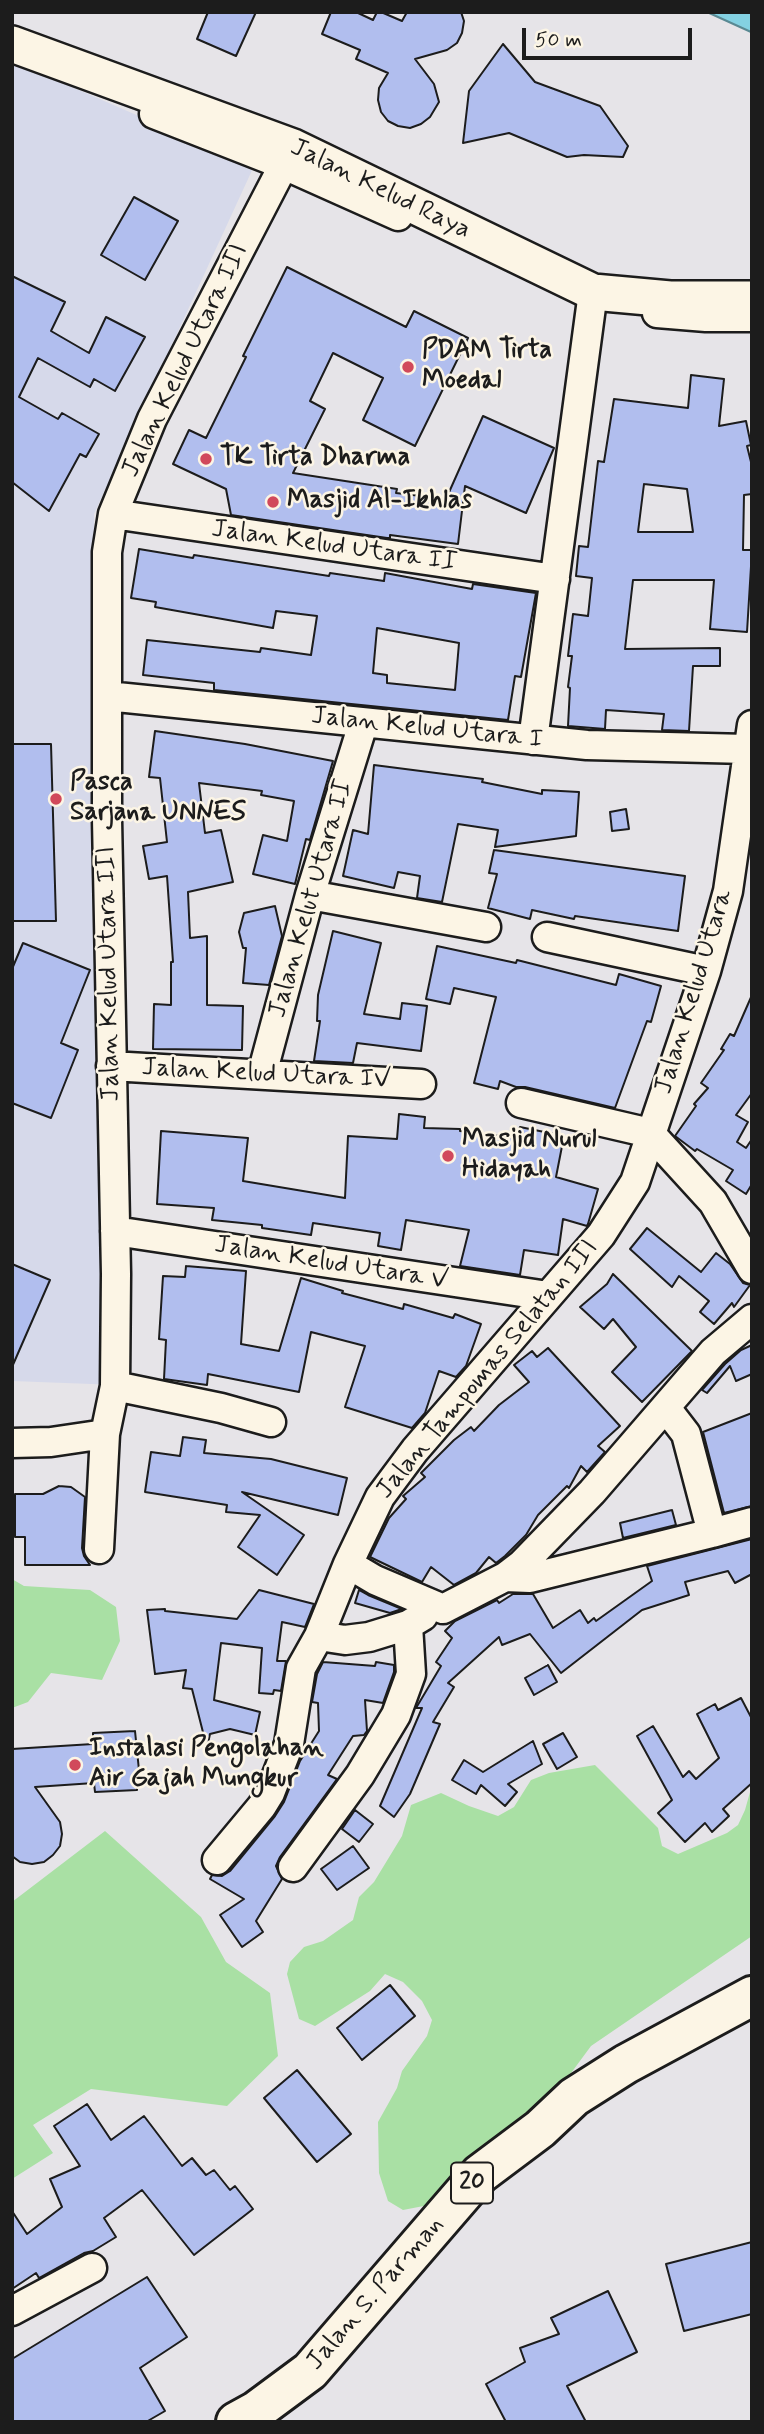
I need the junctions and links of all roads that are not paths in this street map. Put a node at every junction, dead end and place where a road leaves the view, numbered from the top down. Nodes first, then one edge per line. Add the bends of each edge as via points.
1 (12, 44) edge
2 (12, 56) edge
3 (288, 156) junction
4 (592, 298) junction
5 (752, 299) edge
6 (752, 317) edge
7 (113, 514) junction
8 (555, 579) junction
9 (107, 696) junction
10 (363, 724) junction
11 (749, 737) edge
12 (533, 740) junction
13 (741, 870) edge
14 (310, 895) junction
15 (486, 927) dead end
16 (547, 937) dead end
17 (706, 971) junction
18 (111, 1066) junction
19 (262, 1074) junction
20 (421, 1084) dead end
21 (521, 1103) dead end
22 (650, 1133) junction
23 (115, 1231) junction
24 (752, 1269) edge
25 (548, 1296) junction
26 (752, 1319) edge
27 (115, 1386) junction
28 (666, 1408) junction
29 (271, 1422) dead end
30 (105, 1434) junction
31 (12, 1443) edge
32 (752, 1522) edge
33 (712, 1532) junction
34 (99, 1549) dead end
35 (348, 1564) junction
36 (505, 1577) junction
37 (443, 1609) junction
38 (408, 1625) junction
39 (318, 1636) junction
40 (216, 1860) dead end
41 (293, 1867) dead end
42 (752, 1996) edge
43 (92, 2268) dead end
44 (12, 2311) edge
45 (236, 2422) edge

1 - 3 main road, Jalan Kelud Raya
2 - 3 street
3 - 4 main road, Jalan Kelud Raya
3 - 7 street, Jalan Kelud Utara III via 152,419
4 - 5 main road, Jalan Kelud Raya
4 - 6 street via 674,315
4 - 8 street
7 - 8 street, Jalan Kelud Utara II
7 - 9 street, Jalan Kelud Utara III via 107,552
8 - 12 street
9 - 10 street, Jalan Kelud Utara I
9 - 18 street, Jalan Kelud Utara III
10 - 12 street, Jalan Kelud Utara I
10 - 14 street, Jalan Kelut Utara II
11 - 12 street, Jalan Kelud Utara I via 587,745
11 - 13 street, Jalan Kelud Utara
13 - 17 street, Jalan Kelud Utara via 728,891
14 - 15 street
14 - 19 street, Jalan Kelut Utara II
16 - 17 street
17 - 22 street, Jalan Kelud Utara
18 - 19 street, Jalan Kelud Utara IV
18 - 23 street, Jalan Kelud Utara III
19 - 20 street, Jalan Kelud Utara IV
21 - 22 street
22 - 24 street via 713,1202
22 - 25 street, Jalan Tampomas Selatan III via 635,1182 601,1235
23 - 25 street, Jalan Kelud Utara V
23 - 27 street, Jalan Kelud Utara III
25 - 35 street, Jalan Tampomas Selatan III via 392,1480
26 - 28 street via 713,1352
27 - 29 street
27 - 30 street, Jalan Kelud Utara III
28 - 33 street via 686,1434
28 - 36 street via 592,1492
30 - 31 street
30 - 34 street, Jalan Kelud Utara III
32 - 33 street
33 - 36 street via 530,1578
35 - 37 street
35 - 39 street, Jalan Tampomas Selatan III
36 - 37 street
37 - 38 street
38 - 39 street via 345,1640
38 - 41 street via 411,1674 396,1714 360,1775
39 - 40 street, Jalan Tampomas Selatan III via 301,1668 280,1771 262,1806
42 - 45 highway, Jalan S. Parman / 20 via 575,2097 480,2174 310,2371
43 - 44 street

